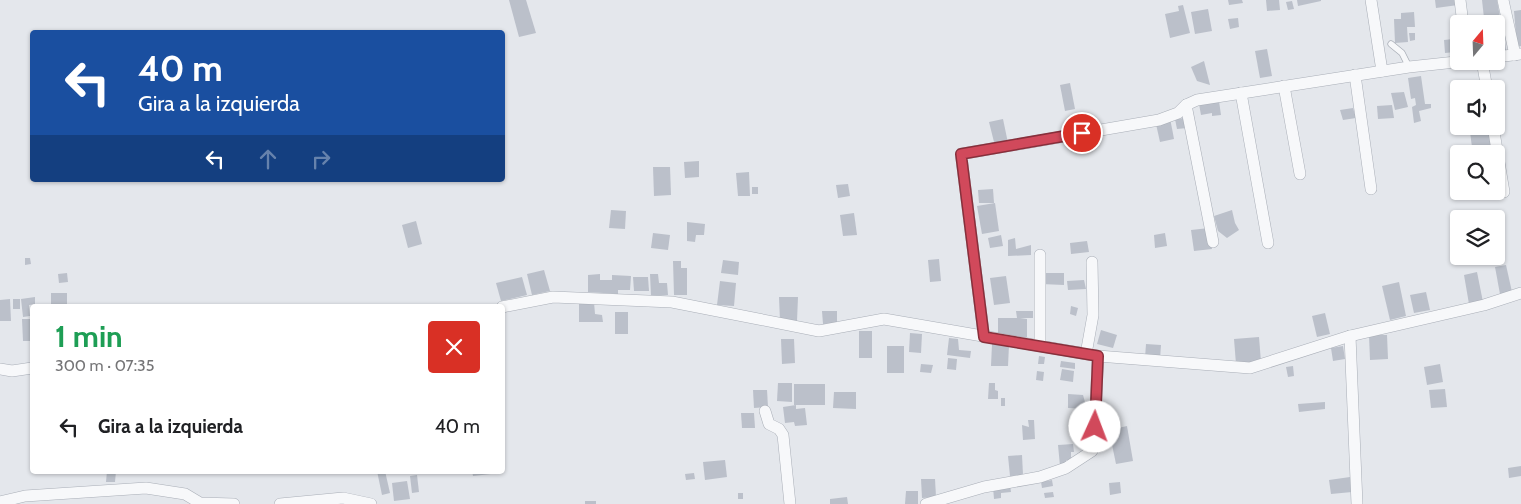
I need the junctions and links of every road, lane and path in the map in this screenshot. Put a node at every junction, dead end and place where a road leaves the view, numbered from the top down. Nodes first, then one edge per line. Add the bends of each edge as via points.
1 (1371, 0) edge
2 (1460, 0) edge
3 (1503, 0) edge
4 (1462, 15) edge
5 (1391, 44) dead end
6 (1518, 55) edge
7 (1505, 57) edge
8 (1450, 63) edge
9 (1409, 67) junction
10 (1382, 71) junction
11 (1355, 76) junction
12 (1284, 86) junction
13 (1241, 93) junction
14 (1186, 105) junction
15 (1300, 174) dead end
16 (1371, 189) dead end
17 (1213, 242) dead end
18 (1268, 243) dead end
19 (1040, 255) dead end
20 (1092, 262) dead end
21 (1521, 293) edge
22 (505, 306) edge
23 (1350, 336) junction
24 (984, 337) junction
25 (1040, 346) junction
26 (1092, 355) junction
27 (30, 368) edge
28 (0, 369) edge
29 (765, 411) dead end
30 (0, 502) edge
31 (200, 504) edge
32 (234, 504) edge
33 (280, 504) edge
34 (371, 504) edge
35 (790, 504) edge
36 (926, 504) edge
37 (1357, 504) edge

1 - 10 street
2 - 4 street
3 - 6 street
5 - 9 lane via 1402,53
6 - 7 street
8 - 9 street
9 - 10 street
10 - 11 street
11 - 12 street
11 - 16 street
12 - 13 street
12 - 15 street
13 - 14 street via 1197,100
13 - 18 street
14 - 17 street
14 - 24 street via 1178,113 1159,120 961,154
19 - 25 street
20 - 26 street
21 - 23 street via 1484,305
22 - 24 street via 553,297 672,302 819,332 884,319
23 - 26 street via 1250,368
23 - 37 street
24 - 25 street
25 - 26 street
26 - 36 street via 1092,451 1066,468 1040,477 984,487
27 - 28 street
29 - 35 street via 769,424 783,435
30 - 31 street via 25,496 146,488 185,494
31 - 32 street
33 - 34 street via 344,498

